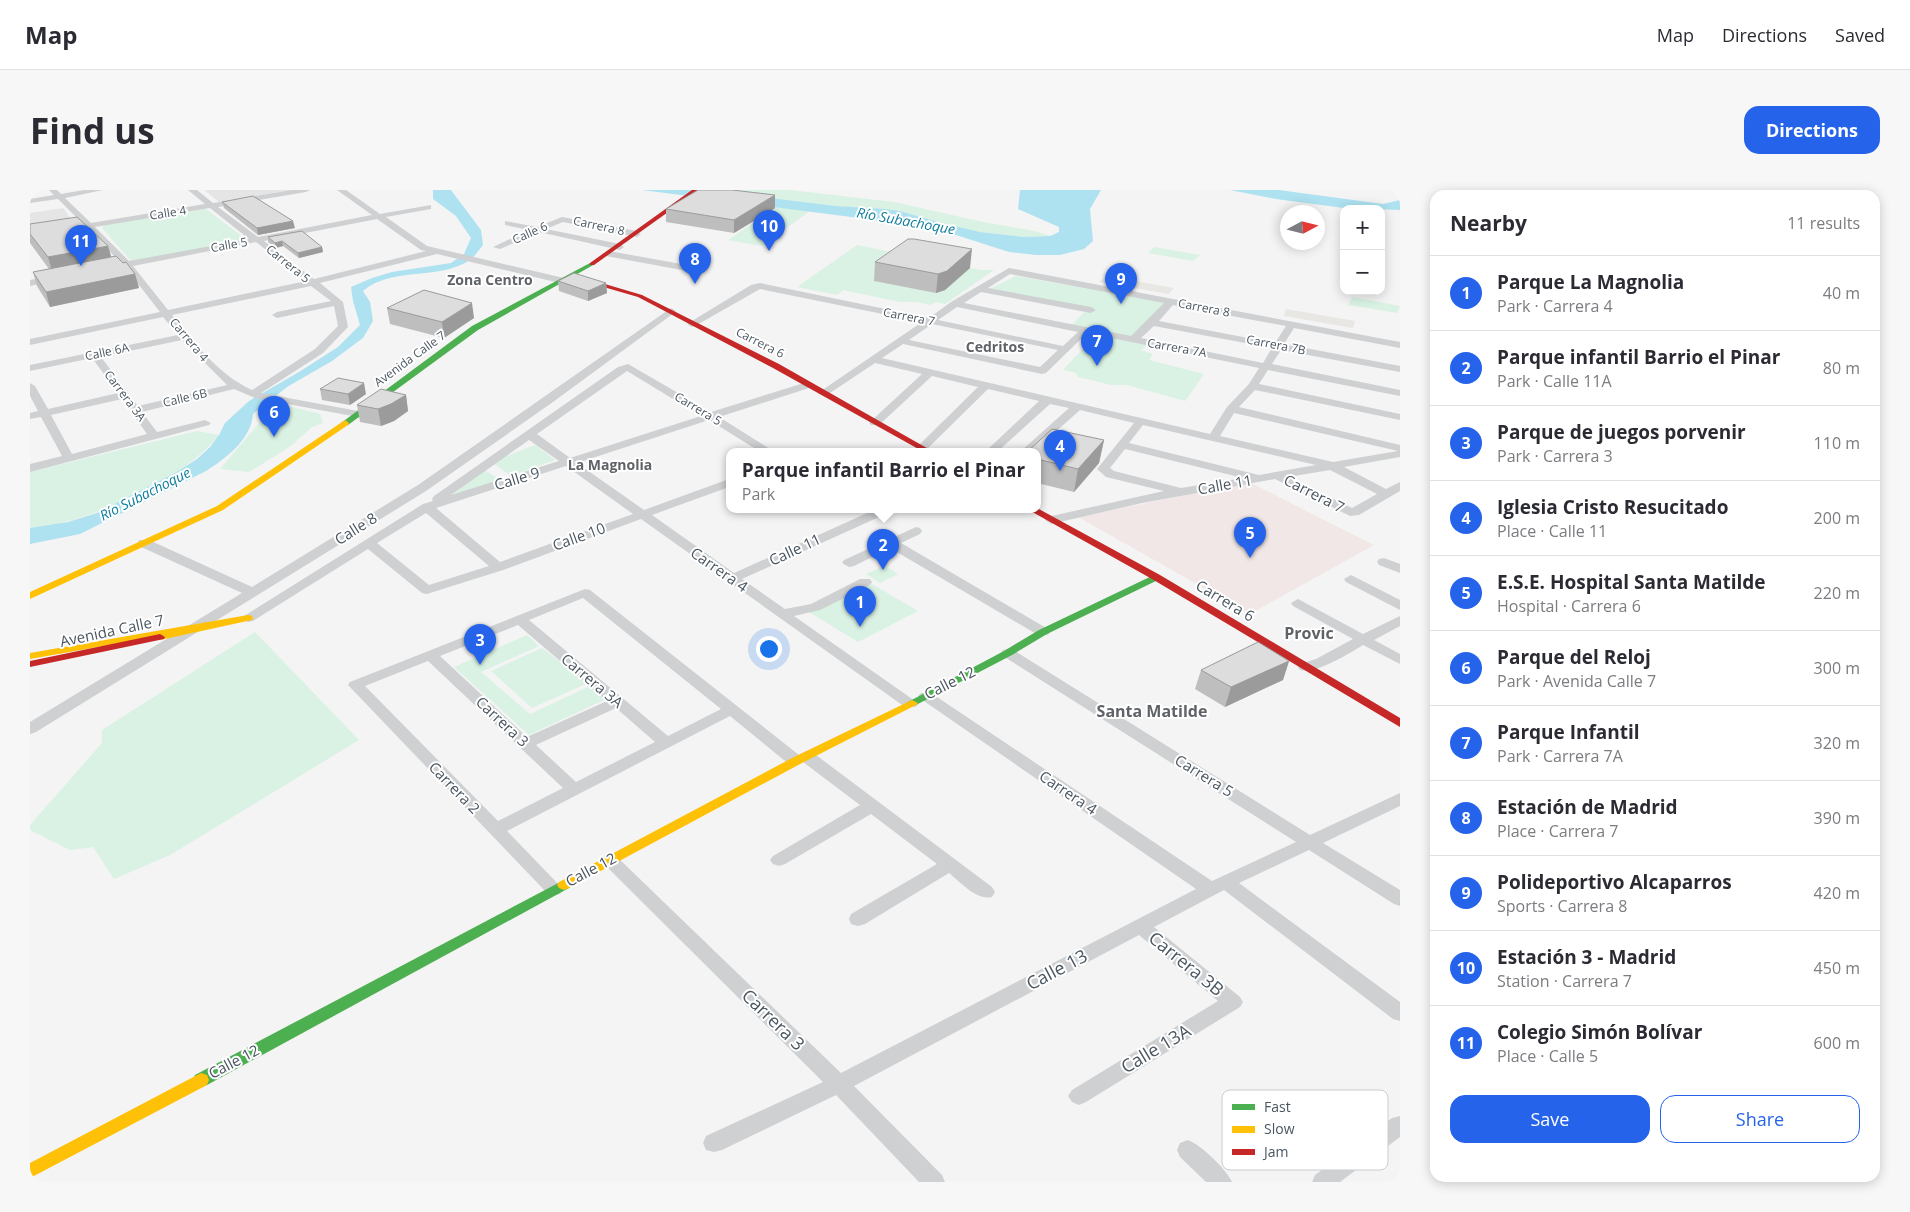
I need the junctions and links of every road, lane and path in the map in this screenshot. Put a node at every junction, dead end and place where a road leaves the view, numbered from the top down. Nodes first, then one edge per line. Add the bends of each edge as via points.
1 (53, 190) edge
2 (99, 190) edge
3 (192, 190) edge
4 (306, 190) edge
5 (341, 190) edge
6 (696, 190) edge
7 (61, 196) junction
8 (30, 201) edge
9 (211, 206) junction
10 (428, 206) dead end
11 (379, 216) junction
12 (562, 218) joint
13 (508, 223) dead end
14 (88, 226) junction
15 (68, 230) edge
16 (539, 230) junction
17 (637, 234) junction
18 (258, 240) junction
19 (497, 247) dead end
20 (620, 247) junction
21 (437, 252) junction
22 (609, 254) junction
23 (127, 264) junction
24 (98, 270) edge
25 (698, 270) dead end
26 (69, 276) edge
27 (568, 279) junction
28 (30, 283) edge
29 (311, 283) junction
30 (979, 289) junction
31 (338, 302) junction
32 (1170, 302) junction
33 (954, 304) junction
34 (1091, 310) dead end
35 (670, 311) junction
36 (168, 314) junction
37 (277, 316) dead end
38 (931, 322) junction
39 (1152, 323) junction
40 (692, 324) junction
41 (1292, 324) junction
42 (1085, 330) junction
43 (184, 337) junction
44 (1133, 340) junction
45 (901, 341) junction
46 (30, 342) edge
47 (1279, 346) junction
48 (1400, 346) edge
49 (1065, 349) junction
50 (95, 355) junction
51 (874, 360) junction
52 (1265, 365) junction
53 (30, 368) edge
54 (1400, 369) edge
55 (930, 372) junction
56 (808, 385) junction
57 (986, 385) junction
58 (235, 386) junction
59 (1253, 386) junction
60 (32, 391) edge
61 (823, 393) junction
62 (1400, 393) edge
63 (254, 394) junction
64 (124, 395) junction
65 (1047, 400) junction
66 (1077, 407) junction
67 (1231, 409) junction
68 (136, 410) junction
69 (44, 413) junction
70 (358, 414) junction
71 (30, 416) edge
72 (711, 416) junction
73 (1400, 417) edge
74 (1141, 421) junction
75 (205, 423) dead end
76 (875, 423) junction
77 (530, 435) junction
78 (155, 436) junction
79 (1214, 438) junction
80 (1122, 445) junction
81 (762, 448) edge
82 (921, 448) edge
83 (927, 448) edge
84 (995, 448) edge
85 (1030, 448) edge
86 (1400, 448) edge
87 (1400, 454) edge
88 (69, 459) junction
89 (570, 462) junction
90 (1330, 465) junction
91 (30, 468) edge
92 (1277, 476) junction
93 (1261, 479) junction
94 (726, 484) edge
95 (1400, 486) edge
96 (1182, 492) junction
97 (1387, 494) junction
98 (426, 507) junction
99 (864, 513) edge
100 (1039, 513) edge
101 (642, 514) junction
102 (1051, 520) junction
103 (916, 531) dead end
104 (144, 543) junction
105 (369, 543) junction
106 (891, 543) junction
107 (1384, 562) dead end
108 (849, 563) dead end
109 (498, 567) junction
110 (1400, 569) edge
111 (1156, 577) junction
112 (731, 579) junction
113 (1351, 579) dead end
114 (866, 582) dead end
115 (252, 592) junction
116 (30, 596) edge
117 (1298, 603) dead end
118 (1400, 606) edge
119 (783, 614) junction
120 (248, 618) junction
121 (519, 619) junction
122 (1400, 620) edge
123 (1043, 632) junction
124 (1364, 640) junction
125 (1008, 653) junction
126 (430, 655) junction
127 (30, 656) edge
128 (1400, 660) edge
129 (30, 664) edge
130 (1305, 667) junction
131 (926, 696) junction
132 (618, 702) junction
133 (910, 704) junction
134 (731, 710) junction
135 (1400, 723) edge
136 (30, 730) edge
137 (666, 742) junction
138 (525, 744) junction
139 (801, 758) junction
140 (574, 789) junction
141 (1400, 799) edge
142 (872, 806) junction
143 (495, 830) junction
144 (1309, 842) junction
145 (610, 860) junction
146 (779, 860) dead end
147 (950, 864) junction
148 (1218, 886) junction
149 (554, 889) junction
150 (986, 892) dead end
151 (1400, 899) edge
152 (858, 919) dead end
153 (1140, 926) junction
154 (1233, 1002) joint
155 (1400, 1013) edge
156 (839, 1084) junction
157 (1079, 1096) dead end
158 (1400, 1125) edge
159 (1388, 1134) edge
160 (714, 1143) dead end
161 (1188, 1150) dead end
162 (1339, 1170) edge
163 (30, 1171) edge
164 (934, 1182) edge
165 (1221, 1182) edge
166 (1323, 1182) edge

1 - 7 street, Carrera 4
2 - 7 street
3 - 9 street, Carrera 5
4 - 9 street, Calle 4
5 - 11 street, Carrera 6
6 - 17 street, Avenida Calle 7
7 - 8 street
7 - 14 street, Carrera 4
9 - 14 street, Calle 4
9 - 18 street, Carrera 5
10 - 11 street, Calle 5
11 - 18 street, Calle 5
11 - 21 street, Carrera 6 via 424,248
12 - 16 street, Calle 6
12 - 17 street, Carrera 8
13 - 16 street
14 - 15 street, Calle 4
14 - 23 street, Carrera 4
16 - 19 street, Calle 6
16 - 20 street
17 - 20 street, Avenida Calle 7
18 - 23 street, Calle 5
18 - 29 street, Carrera 5
20 - 22 street, Avenida Calle 7
21 - 27 street, Carrera 6
21 - 29 street
22 - 25 street
22 - 27 street, Avenida Calle 7
23 - 24 street, Calle 5
23 - 36 street, Carrera 4
26 - 28 street
27 - 35 street, Carrera 6 via 640,296
27 - 70 street, Avenida Calle 7 via 475,328
29 - 31 street, Carrera 5
29 - 36 street
30 - 32 street, Carrera 8 via 1009,271
30 - 33 street
30 - 34 street
31 - 37 street
31 - 63 street via 343,327 319,351
32 - 39 street
32 - 41 street, Carrera 8
33 - 38 street
33 - 42 street, Carrera 7A
35 - 40 street, Carrera 6
35 - 115 street, Calle 8 via 422,488
36 - 43 street, Carrera 4
36 - 46 street
38 - 40 street, Carrera 7 via 754,287
38 - 45 street
38 - 49 street, Carrera 7
39 - 44 street
39 - 47 street, Carrera 7B
40 - 56 street, Carrera 6
41 - 47 street
41 - 48 street, Carrera 8
42 - 44 street, Carrera 7A
42 - 49 street
43 - 50 street, Calle 6A
43 - 58 street, Carrera 4
44 - 52 street, Carrera 7A
45 - 49 street via 1042,371
45 - 51 street
47 - 52 street
47 - 54 street, Carrera 7B
50 - 53 street, Calle 6A
50 - 64 street, Carrera 3A
51 - 55 street
51 - 61 street
52 - 59 street
52 - 62 street, Carrera 7A
55 - 57 street
55 - 76 street
56 - 61 street, Carrera 6
56 - 72 street, Calle 9
57 - 65 street
57 - 83 street
58 - 63 street, Carrera 4
58 - 68 street, Calle 6B
59 - 67 street
59 - 73 street
60 - 69 street
61 - 76 street, Carrera 6
63 - 70 street, Carrera 4
64 - 68 street, Carrera 3A
64 - 69 street
65 - 66 street
65 - 84 street
66 - 74 street
66 - 85 street
67 - 79 street
67 - 86 street
68 - 78 street, Carrera 3A
69 - 71 street
69 - 88 street
70 - 104 street, Avenida Calle 7 via 220,508
72 - 77 street, Carrera 5 via 628,368 622,369
72 - 81 street, Carrera 5
72 - 89 street, Calle 9
74 - 79 street
74 - 80 street
75 - 78 street
76 - 82 street, Carrera 6
77 - 89 street, Carrera 4
77 - 98 street
78 - 88 street
79 - 90 street
80 - 93 street
80 - 96 street via 1103,469 1106,472
87 - 90 street, Calle 11
88 - 91 street
89 - 98 street, Calle 9
89 - 101 street, Carrera 4
90 - 92 street, Calle 11
90 - 97 street
92 - 93 street, Calle 11
92 - 97 street, Carrera 7 via 1350,512
93 - 96 street, Calle 11
94 - 101 street, Calle 10
95 - 97 street
96 - 102 street, Calle 11
98 - 105 street, Calle 9
98 - 109 street
99 - 112 street, Calle 11
100 - 102 street, Carrera 6
101 - 109 street, Calle 10
101 - 112 street, Carrera 4
102 - 111 street, Carrera 6
103 - 106 street
104 - 115 street
104 - 116 street, Avenida Calle 7
105 - 109 street, Calle 10 via 427,590
105 - 120 street, Calle 9
106 - 108 street
106 - 123 street
107 - 110 street
111 - 123 street, Calle 12
111 - 130 street, Carrera 6
112 - 119 street, Carrera 4
113 - 118 street
114 - 119 street via 815,607
115 - 136 street, Calle 8
117 - 124 street
119 - 133 street, Carrera 4
120 - 127 street, Avenida Calle 7
120 - 129 street, Avenida Calle 7
121 - 126 street
121 - 132 street, Carrera 3A
121 - 134 street via 585,592
122 - 124 street
123 - 125 street, Calle 12
124 - 128 street
124 - 130 street
125 - 131 street, Calle 12
125 - 144 street, Carrera 5
126 - 138 street, Carrera 3
126 - 143 street, Carrera 2 via 355,685
130 - 135 street, Carrera 6
131 - 133 street, Calle 12
131 - 148 street, Carrera 4
132 - 137 street, Carrera 3A
132 - 138 street
133 - 139 street, Calle 12
134 - 137 street
134 - 139 street
137 - 140 street
138 - 140 street, Carrera 3
139 - 142 street
139 - 145 street, Calle 12
140 - 143 street
141 - 144 street, Calle 13
142 - 146 street
142 - 147 street
143 - 149 street, Carrera 2
144 - 148 street, Calle 13
144 - 151 street, Carrera 5
145 - 149 street, Calle 12
145 - 156 street, Carrera 3
147 - 150 street
147 - 152 street
148 - 153 street, Calle 13
148 - 155 street, Carrera 4
149 - 163 street, Calle 12
153 - 154 street, Carrera 3B
153 - 156 street, Calle 13
154 - 157 street, Calle 13A
156 - 160 street, Calle 13
156 - 164 street, Carrera 3
158 - 159 street
161 - 165 street
162 - 166 street

